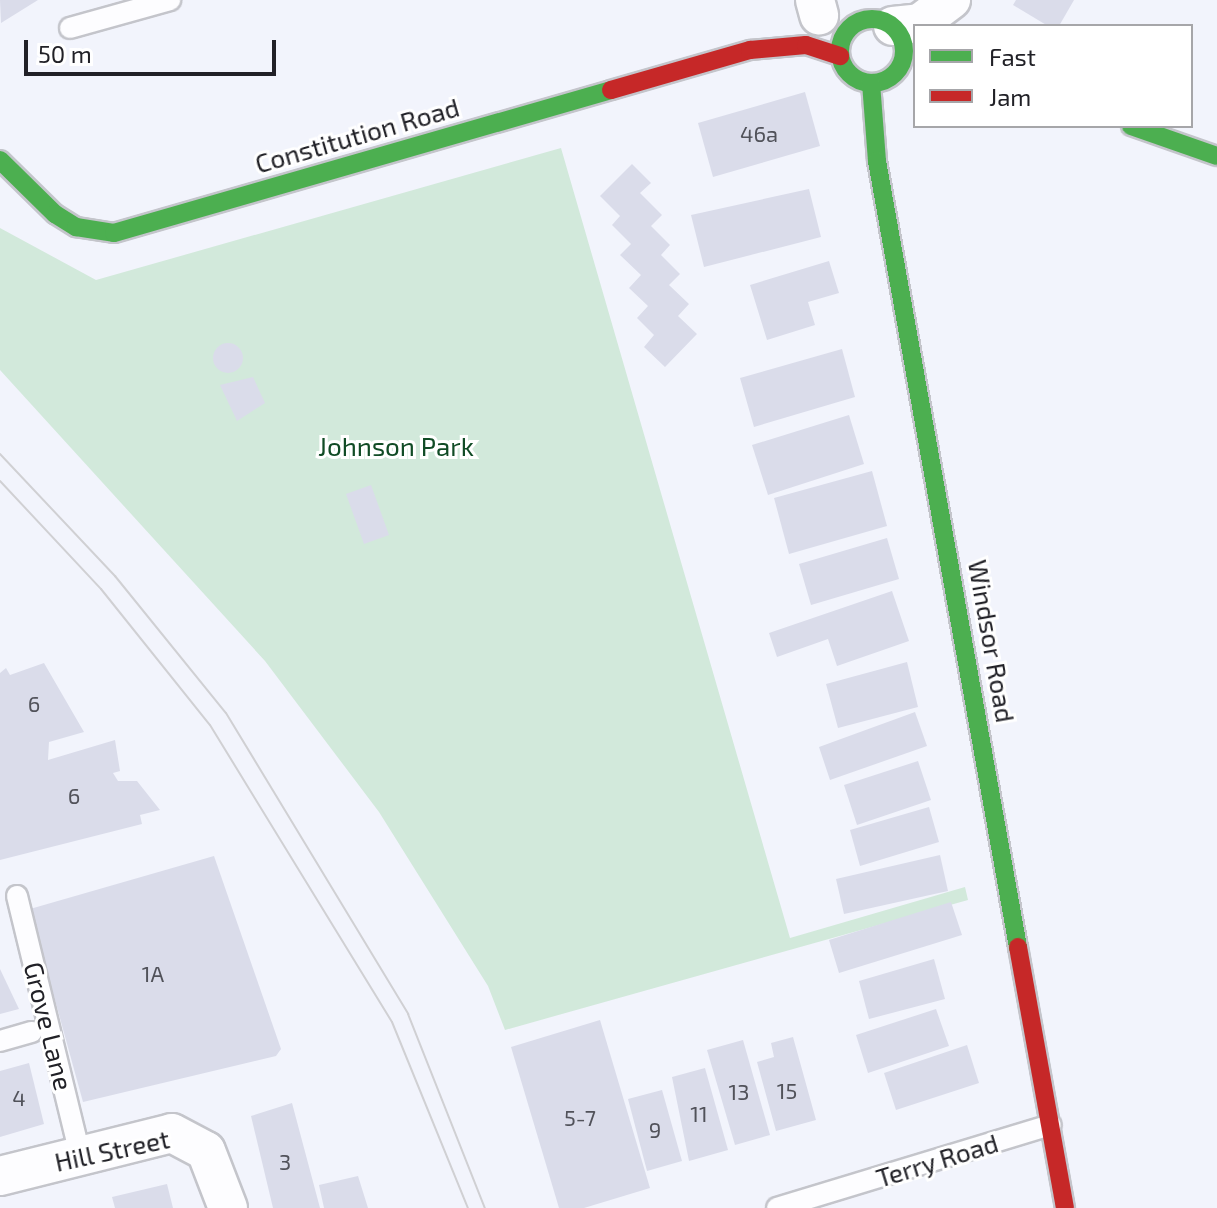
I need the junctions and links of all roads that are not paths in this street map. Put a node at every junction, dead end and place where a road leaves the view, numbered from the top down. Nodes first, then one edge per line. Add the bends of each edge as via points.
1 (170, 0) edge
2 (951, 0) edge
3 (962, 0) edge
4 (806, 15) edge
5 (916, 24) edge
6 (959, 24) edge
7 (913, 25) edge
8 (70, 28) dead end
9 (893, 30) edge
10 (750, 50) junction
11 (840, 56) junction
12 (913, 73) edge
13 (892, 76) junction
14 (871, 83) junction
15 (1137, 128) edge
16 (1217, 156) edge
17 (0, 160) edge
18 (17, 896) dead end
19 (32, 1032) dead end
20 (0, 1041) edge
21 (1051, 1125) junction
22 (80, 1155) junction
23 (0, 1176) edge
24 (228, 1208) edge
25 (777, 1208) edge
26 (1065, 1208) edge

1 - 8 lane
2 - 5 street
3 - 6 street
4 - 9 street, Constitution Road
4 - 10 street, Constitution Road
7 - 9 street
9 - 11 street via 848,29
9 - 13 street via 904,51
10 - 11 street, Constitution Road via 806,45
10 - 17 street, Constitution Road via 114,233 76,227 55,214
11 - 14 street via 851,74
12 - 13 street
13 - 14 street
14 - 21 street, Windsor Road via 877,161
15 - 16 street
18 - 22 lane, Grove Lane
19 - 20 lane
21 - 25 lane, Terry Road
21 - 26 street, Windsor Road
22 - 23 street, Hill Street
22 - 24 street, Hill Street via 172,1133 190,1138 216,1166

